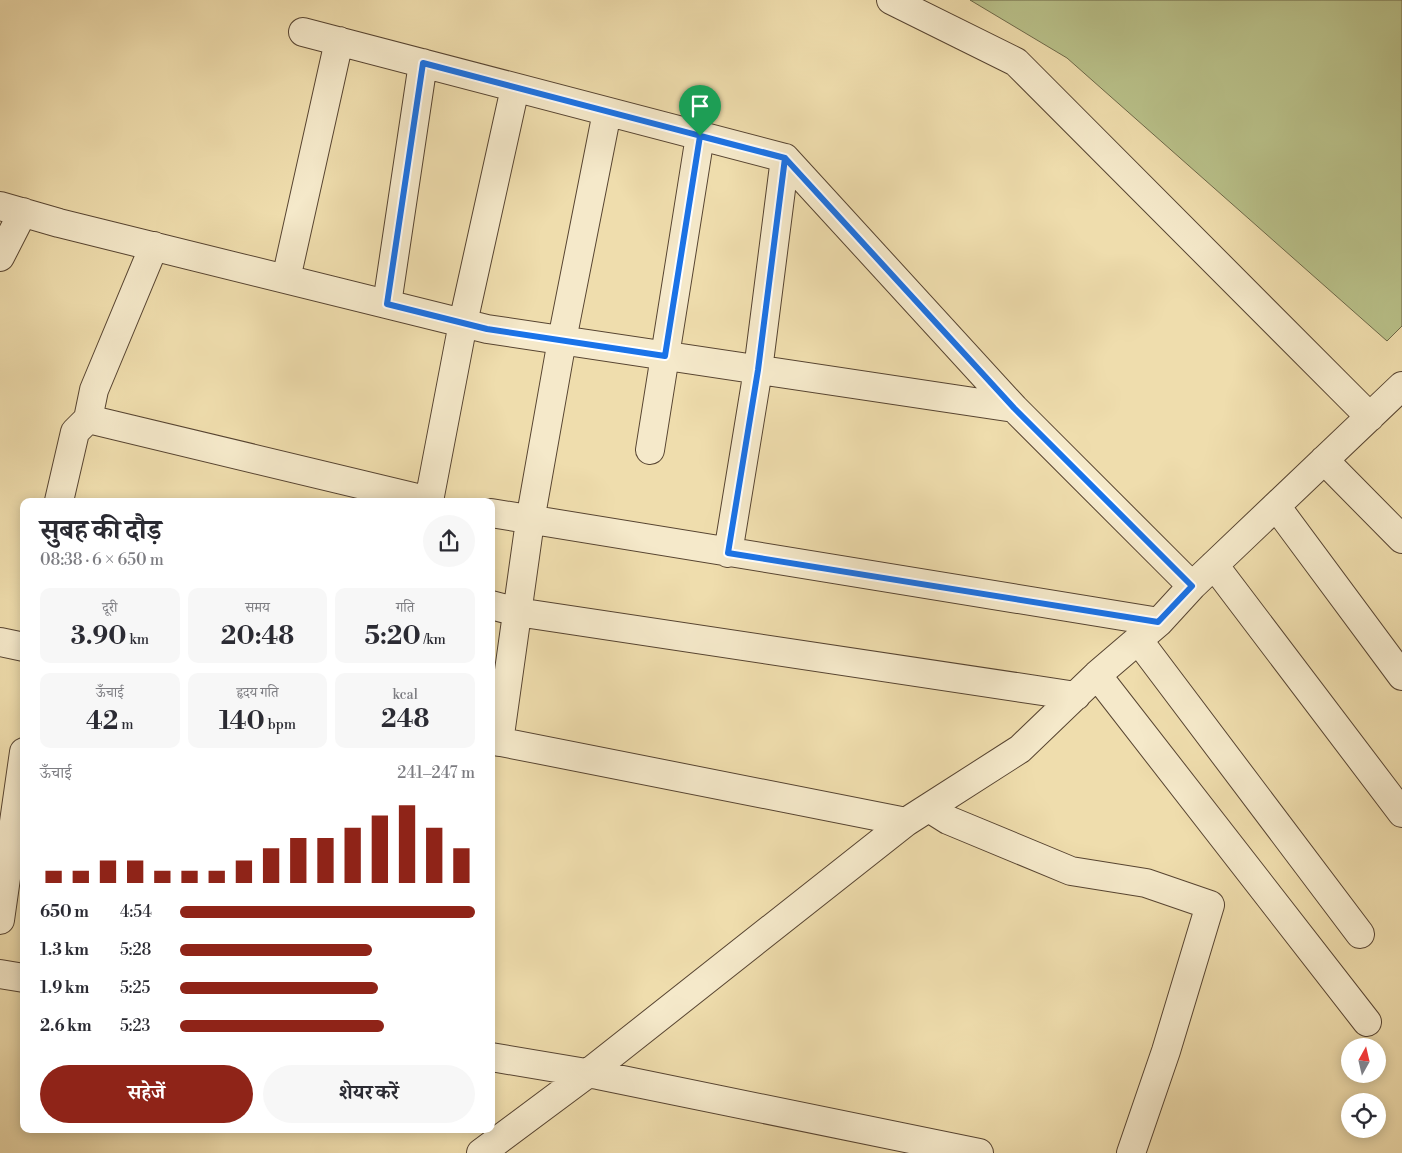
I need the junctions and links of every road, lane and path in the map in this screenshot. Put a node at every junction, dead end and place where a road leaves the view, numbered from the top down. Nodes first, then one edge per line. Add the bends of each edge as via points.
1 (891, 0) edge
2 (303, 32) dead end
3 (338, 41) junction
4 (423, 63) junction
5 (515, 88) junction
6 (607, 112) junction
7 (700, 136) junction
8 (785, 158) junction
9 (11, 209) edge
10 (154, 246) junction
11 (0, 257) edge
12 (286, 279) junction
13 (387, 304) junction
14 (463, 323) junction
15 (562, 340) junction
16 (665, 356) junction
17 (758, 370) junction
18 (1402, 386) edge
19 (1014, 408) junction
20 (1370, 417) junction
21 (88, 419) junction
22 (650, 450) dead end
23 (1324, 460) junction
24 (60, 498) edge
25 (417, 498) edge
26 (431, 498) edge
27 (1276, 506) junction
28 (495, 514) edge
29 (530, 521) junction
30 (1402, 540) edge
31 (728, 553) junction
32 (1214, 565) junction
33 (1192, 586) junction
34 (504, 608) edge
35 (1158, 622) junction
36 (1139, 641) junction
37 (0, 642) edge
38 (20, 646) edge
39 (1098, 675) junction
40 (1402, 676) edge
41 (1076, 696) junction
42 (495, 741) edge
43 (20, 780) edge
44 (929, 808) junction
45 (1402, 813) edge
46 (906, 822) junction
47 (0, 920) edge
48 (1360, 934) dead end
49 (0, 974) edge
50 (20, 977) edge
51 (1367, 1022) dead end
52 (495, 1059) edge
53 (587, 1074) junction
54 (949, 1150) edge
55 (481, 1153) edge
56 (979, 1153) edge
57 (1132, 1153) edge

1 - 20 street via 1016,62
2 - 3 street
3 - 4 street
3 - 12 street
4 - 5 street
4 - 13 street
5 - 6 street
5 - 14 street
6 - 7 street
6 - 15 street
7 - 8 street
7 - 16 street
8 - 17 street
8 - 19 street
9 - 10 street
9 - 11 street
10 - 12 street
10 - 21 street via 94,390
12 - 13 street
13 - 14 street
14 - 15 street
14 - 26 street
15 - 16 street
15 - 29 street
16 - 17 street
16 - 22 street
17 - 19 street
17 - 31 street
18 - 20 street
19 - 33 street
20 - 23 street
21 - 24 street via 75,432
21 - 25 street
23 - 27 street
23 - 30 street
27 - 32 street
27 - 40 street
28 - 29 street
29 - 31 street
29 - 34 street
31 - 35 street
32 - 33 street
32 - 45 street
33 - 35 street
34 - 41 street
34 - 42 street
35 - 36 street
36 - 39 street
36 - 48 street
37 - 38 street
39 - 41 street
39 - 51 street
41 - 44 street via 1020,749
42 - 46 street
43 - 47 street
44 - 46 street
44 - 57 street via 948,820 1071,871 1146,883 1210,905
46 - 53 street
49 - 50 street
52 - 53 street
53 - 54 street
53 - 55 street
54 - 56 street

